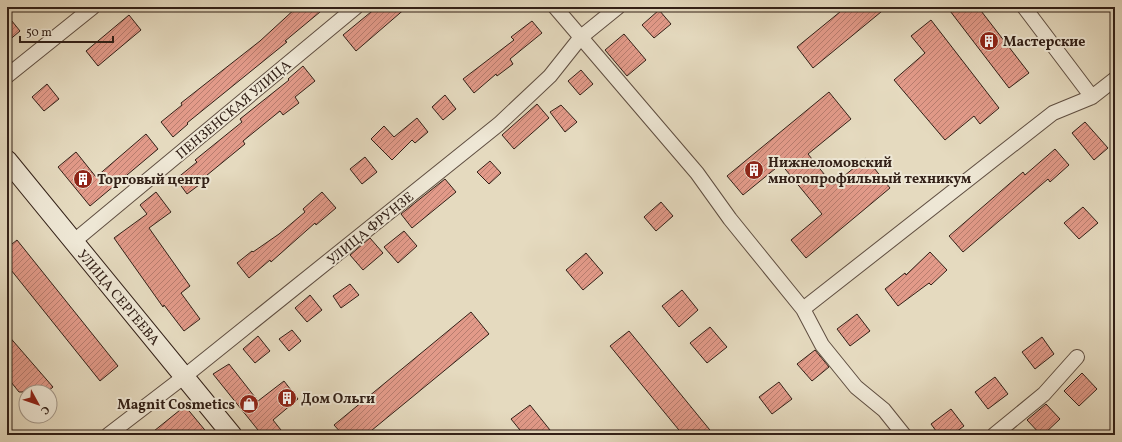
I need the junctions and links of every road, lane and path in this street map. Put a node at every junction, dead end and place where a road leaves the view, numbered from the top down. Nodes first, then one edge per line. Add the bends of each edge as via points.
1 (93, 7) edge
2 (356, 7) edge
3 (555, 7) edge
4 (618, 7) edge
5 (1024, 7) edge
6 (581, 37) junction
7 (7, 76) edge
8 (1115, 79) edge
9 (1092, 97) junction
10 (7, 160) edge
11 (73, 242) junction
12 (803, 309) junction
13 (1076, 357) dead end
14 (185, 376) junction
15 (108, 435) edge
16 (232, 435) edge
17 (904, 435) edge
18 (994, 435) edge

1 - 7 street
2 - 11 street, ПЕНЗЕНСКАЯ УЛИЦА
3 - 6 street
4 - 6 street, УЛИЦА ФРУНЗЕ
5 - 9 street
6 - 12 street via 697,173 730,219
6 - 14 street, УЛИЦА ФРУНЗЕ via 550,76 500,124
8 - 9 street
9 - 12 street via 1053,113
10 - 11 main road, УЛИЦА СЕРГЕЕВА
11 - 14 main road, УЛИЦА СЕРГЕЕВА
12 - 17 street via 827,351 856,388 884,410
13 - 18 street via 1044,394
14 - 15 street, УЛИЦА ФРУНЗЕ
14 - 16 main road, УЛИЦА СЕРГЕЕВА

